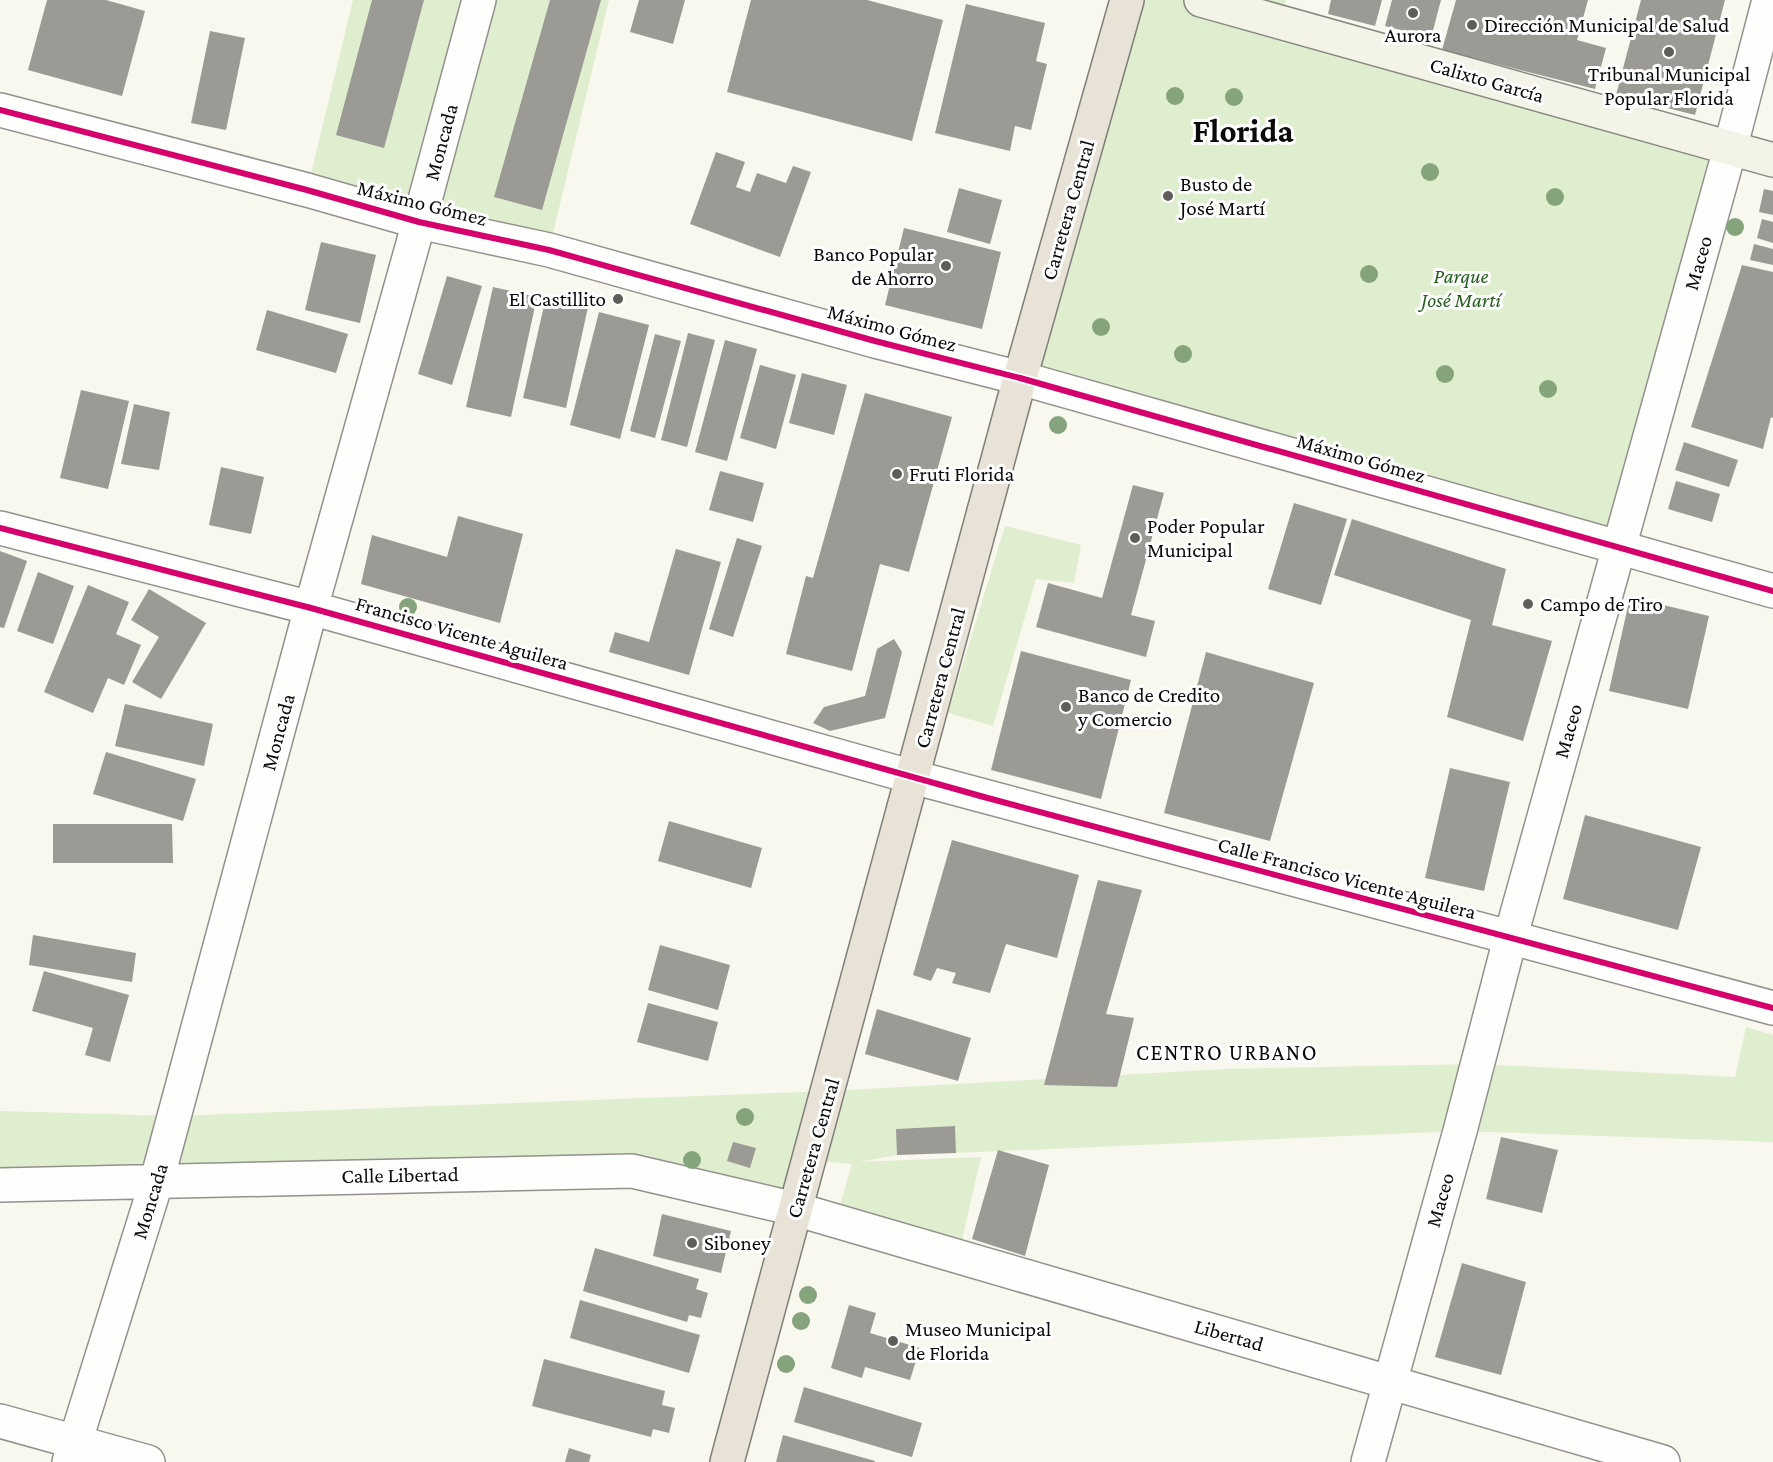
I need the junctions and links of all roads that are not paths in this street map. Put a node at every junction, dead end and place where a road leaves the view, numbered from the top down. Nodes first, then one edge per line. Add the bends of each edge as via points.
1 (479, 0) edge
2 (1127, 0) edge
3 (1201, 0) edge
4 (1769, 0) edge
5 (0, 110) edge
6 (1730, 148) junction
7 (1773, 160) edge
8 (419, 222) junction
9 (1020, 378) junction
10 (0, 528) edge
11 (1619, 548) junction
12 (1773, 591) edge
13 (311, 608) junction
14 (913, 777) junction
15 (1510, 939) junction
16 (1773, 1008) edge
17 (158, 1180) junction
18 (0, 1185) edge
19 (795, 1209) junction
20 (1390, 1382) junction
21 (0, 1421) edge
22 (72, 1451) edge
23 (148, 1462) edge
24 (727, 1462) edge
25 (1368, 1462) edge
26 (1663, 1462) edge

1 - 8 street, Moncada
2 - 9 highway, Carretera Central
3 - 6 main road, Calixto García
4 - 6 street, Maceo
5 - 8 street, Máximo Gómez
6 - 7 main road, Calixto García
6 - 11 street, Maceo
8 - 9 street, Máximo Gómez via 549,250
8 - 13 street, Moncada
9 - 11 street, Máximo Gómez
9 - 14 highway, Carretera Central
10 - 13 street, Francisco Vicente Aguilera
11 - 12 street, Máximo Gómez
11 - 15 street, Maceo
13 - 14 street, Francisco Vicente Aguilera
13 - 17 street, Moncada
14 - 15 street, Calle Francisco Vicente Aguilera
14 - 19 highway, Carretera Central
15 - 16 street, Calle Francisco Vicente Aguilera
15 - 20 street, Maceo
17 - 18 street, Calle Libertad
17 - 19 street, Calle Libertad via 632,1171
17 - 22 street, Moncada
19 - 20 street, Libertad
19 - 24 highway, Carretera Central
20 - 25 street, Maceo
20 - 26 street, Libertad
21 - 22 street
22 - 23 street

